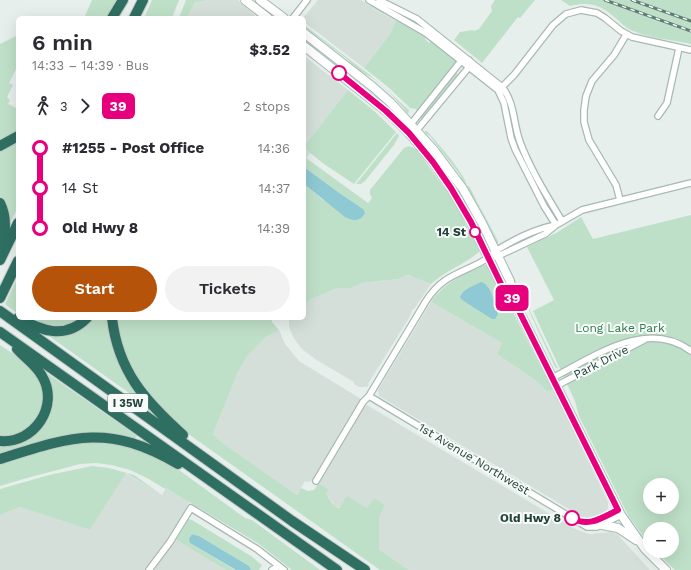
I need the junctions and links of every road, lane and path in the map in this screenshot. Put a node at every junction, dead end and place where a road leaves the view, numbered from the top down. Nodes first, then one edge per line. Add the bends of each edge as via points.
1 (123, 0) edge
2 (128, 0) edge
3 (143, 0) edge
4 (146, 0) edge
5 (245, 0) edge
6 (260, 0) edge
7 (307, 0) edge
8 (369, 0) edge
9 (378, 0) edge
10 (113, 16) edge
11 (120, 16) edge
12 (135, 16) edge
13 (139, 16) edge
14 (265, 16) edge
15 (281, 16) edge
16 (294, 16) edge
17 (306, 35) edge
18 (626, 35) junction
19 (306, 48) edge
20 (679, 48) junction
21 (691, 50) edge
22 (468, 60) junction
23 (461, 61) junction
24 (469, 67) junction
25 (500, 88) junction
26 (658, 116) dead end
27 (412, 129) junction
28 (16, 137) edge
29 (0, 146) edge
30 (527, 156) junction
31 (520, 159) junction
32 (691, 183) edge
33 (620, 200) junction
34 (0, 203) edge
35 (562, 221) junction
36 (556, 225) junction
37 (16, 227) edge
38 (522, 238) junction
39 (524, 244) junction
40 (0, 251) edge
41 (497, 254) junction
42 (488, 258) junction
43 (0, 260) edge
44 (16, 265) edge
45 (16, 275) edge
46 (3, 292) edge
47 (514, 301) junction
48 (0, 310) edge
49 (16, 317) edge
50 (22, 320) edge
51 (84, 320) edge
52 (112, 320) edge
53 (0, 332) edge
54 (646, 339) junction
55 (613, 347) junction
56 (691, 351) edge
57 (617, 354) junction
58 (589, 359) junction
59 (593, 366) junction
60 (554, 382) junction
61 (369, 396) junction
62 (0, 441) edge
63 (0, 459) edge
64 (316, 481) dead end
65 (256, 495) junction
66 (620, 513) junction
67 (578, 522) junction
68 (602, 525) junction
69 (278, 528) junction
70 (640, 543) junction
71 (282, 568) edge
72 (149, 570) edge
73 (272, 570) edge
74 (337, 570) edge
75 (365, 570) edge
76 (666, 570) edge

1 - 10 highway
2 - 11 highway
3 - 12 highway
4 - 13 highway
5 - 14 street
6 - 15 street
7 - 16 street
8 - 23 street via 414,25
9 - 22 street via 418,19
17 - 27 street via 373,87
18 - 20 street
18 - 25 street via 597,13 582,10 566,14 553,25 514,75
18 - 33 street via 614,55 592,81 584,110 589,140 616,185
19 - 27 street
20 - 21 street
20 - 26 street via 667,103
22 - 23 street
22 - 24 street
22 - 25 street
23 - 24 street
23 - 27 street
24 - 25 street
24 - 27 street
25 - 30 street via 507,93 520,141
25 - 31 street via 511,138
27 - 41 street via 433,149 463,189
27 - 42 street via 451,188
28 - 29 highway
30 - 31 street
30 - 35 street
31 - 36 street
32 - 33 street
33 - 35 street via 582,210
34 - 40 highway via 5,223
35 - 36 street
36 - 38 street via 541,228
36 - 39 street via 545,234
37 - 43 highway
38 - 39 street
38 - 41 street
39 - 41 street
41 - 42 street
41 - 47 street via 510,281
42 - 47 street via 502,286
42 - 61 street via 446,279 437,287
44 - 46 highway
45 - 46 highway
47 - 60 street
48 - 49 highway
48 - 65 highway, I 35W
50 - 51 highway via 39,328 63,332
52 - 65 highway via 115,340 123,363 146,399 186,438
53 - 62 highway via 39,372 48,394 45,413 34,430 17,440
53 - 69 highway, I 35W
54 - 55 street, Park Drive via 633,340
54 - 56 street, Park Drive via 668,339
54 - 57 street, Park Drive
55 - 57 street
55 - 58 street, Park Drive
57 - 59 street, Park Drive
58 - 59 street
58 - 60 street, Park Drive
59 - 60 street, Park Drive
60 - 66 street
61 - 64 street
61 - 67 street, 1st Avenue Northwest
63 - 69 highway via 72,438 123,440 174,462
65 - 75 highway, I 35W
66 - 67 street via 590,523
66 - 68 street, 1st Avenue Northwest
66 - 70 street
67 - 68 street, 1st Avenue Northwest via 592,528
68 - 70 street via 618,528
69 - 74 highway, I 35W
70 - 76 street
71 - 72 street via 257,549 191,508
71 - 73 street

